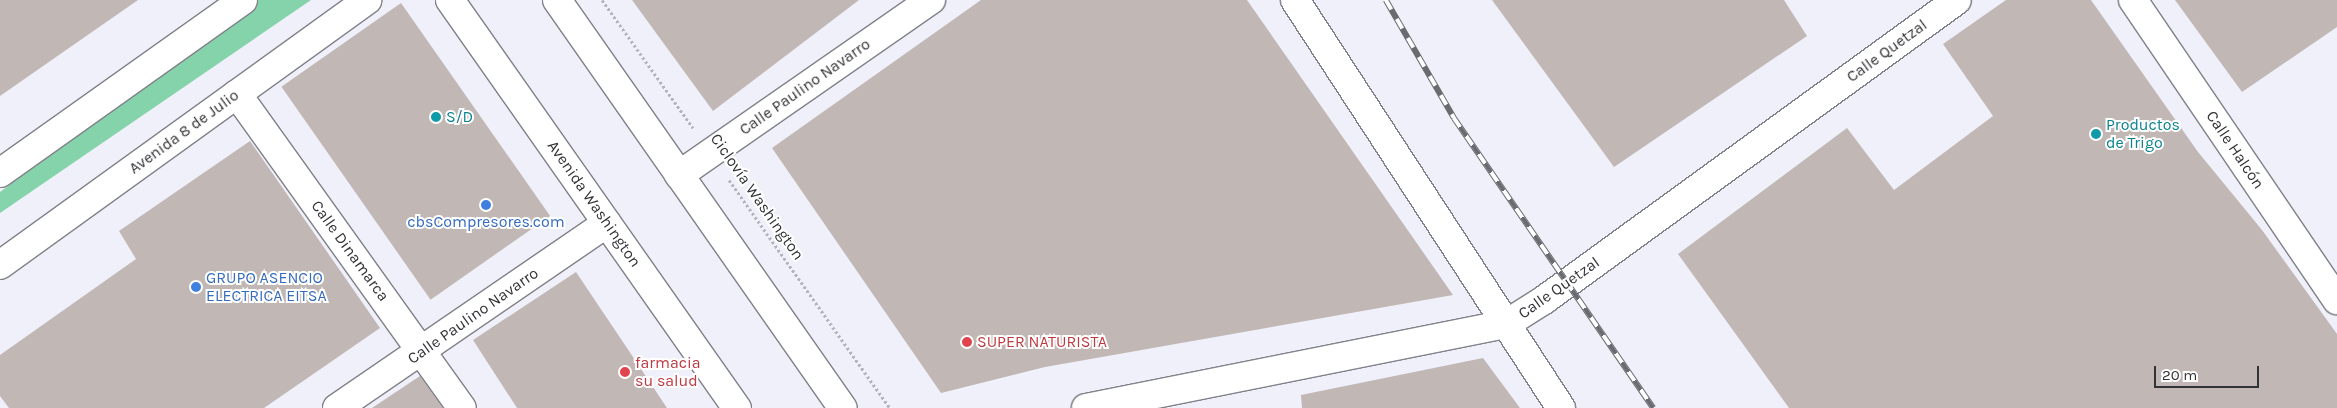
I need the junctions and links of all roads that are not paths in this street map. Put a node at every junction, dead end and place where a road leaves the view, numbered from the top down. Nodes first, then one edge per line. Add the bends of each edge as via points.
1 (243, 0) edge
2 (367, 0) edge
3 (450, 0) edge
4 (557, 0) edge
5 (931, 0) edge
6 (1294, 0) edge
7 (1957, 0) edge
8 (2133, 0) edge
9 (237, 94) junction
10 (0, 173) edge
11 (679, 175) junction
12 (607, 223) junction
13 (0, 265) edge
14 (2337, 300) edge
15 (1506, 324) junction
16 (422, 352) junction
17 (337, 408) edge
18 (462, 408) edge
19 (737, 408) edge
20 (843, 408) edge
21 (1086, 408) edge
22 (1560, 408) edge

1 - 10 street
2 - 9 street, Avenida 8 de Julio
3 - 12 street, Avenida Washington
4 - 11 street
5 - 11 street, Calle Paulino Navarro
6 - 15 street
7 - 15 street, Calle Quetzal via 1544,300
8 - 14 street, Calle Halcón
9 - 13 street, Avenida 8 de Julio
9 - 16 street, Calle Dinamarca
11 - 20 street
12 - 16 street, Calle Paulino Navarro
12 - 19 street, Avenida Washington
15 - 21 street, Calle Quetzal
15 - 22 street
16 - 17 street, Calle Paulino Navarro
16 - 18 street, Calle Dinamarca

